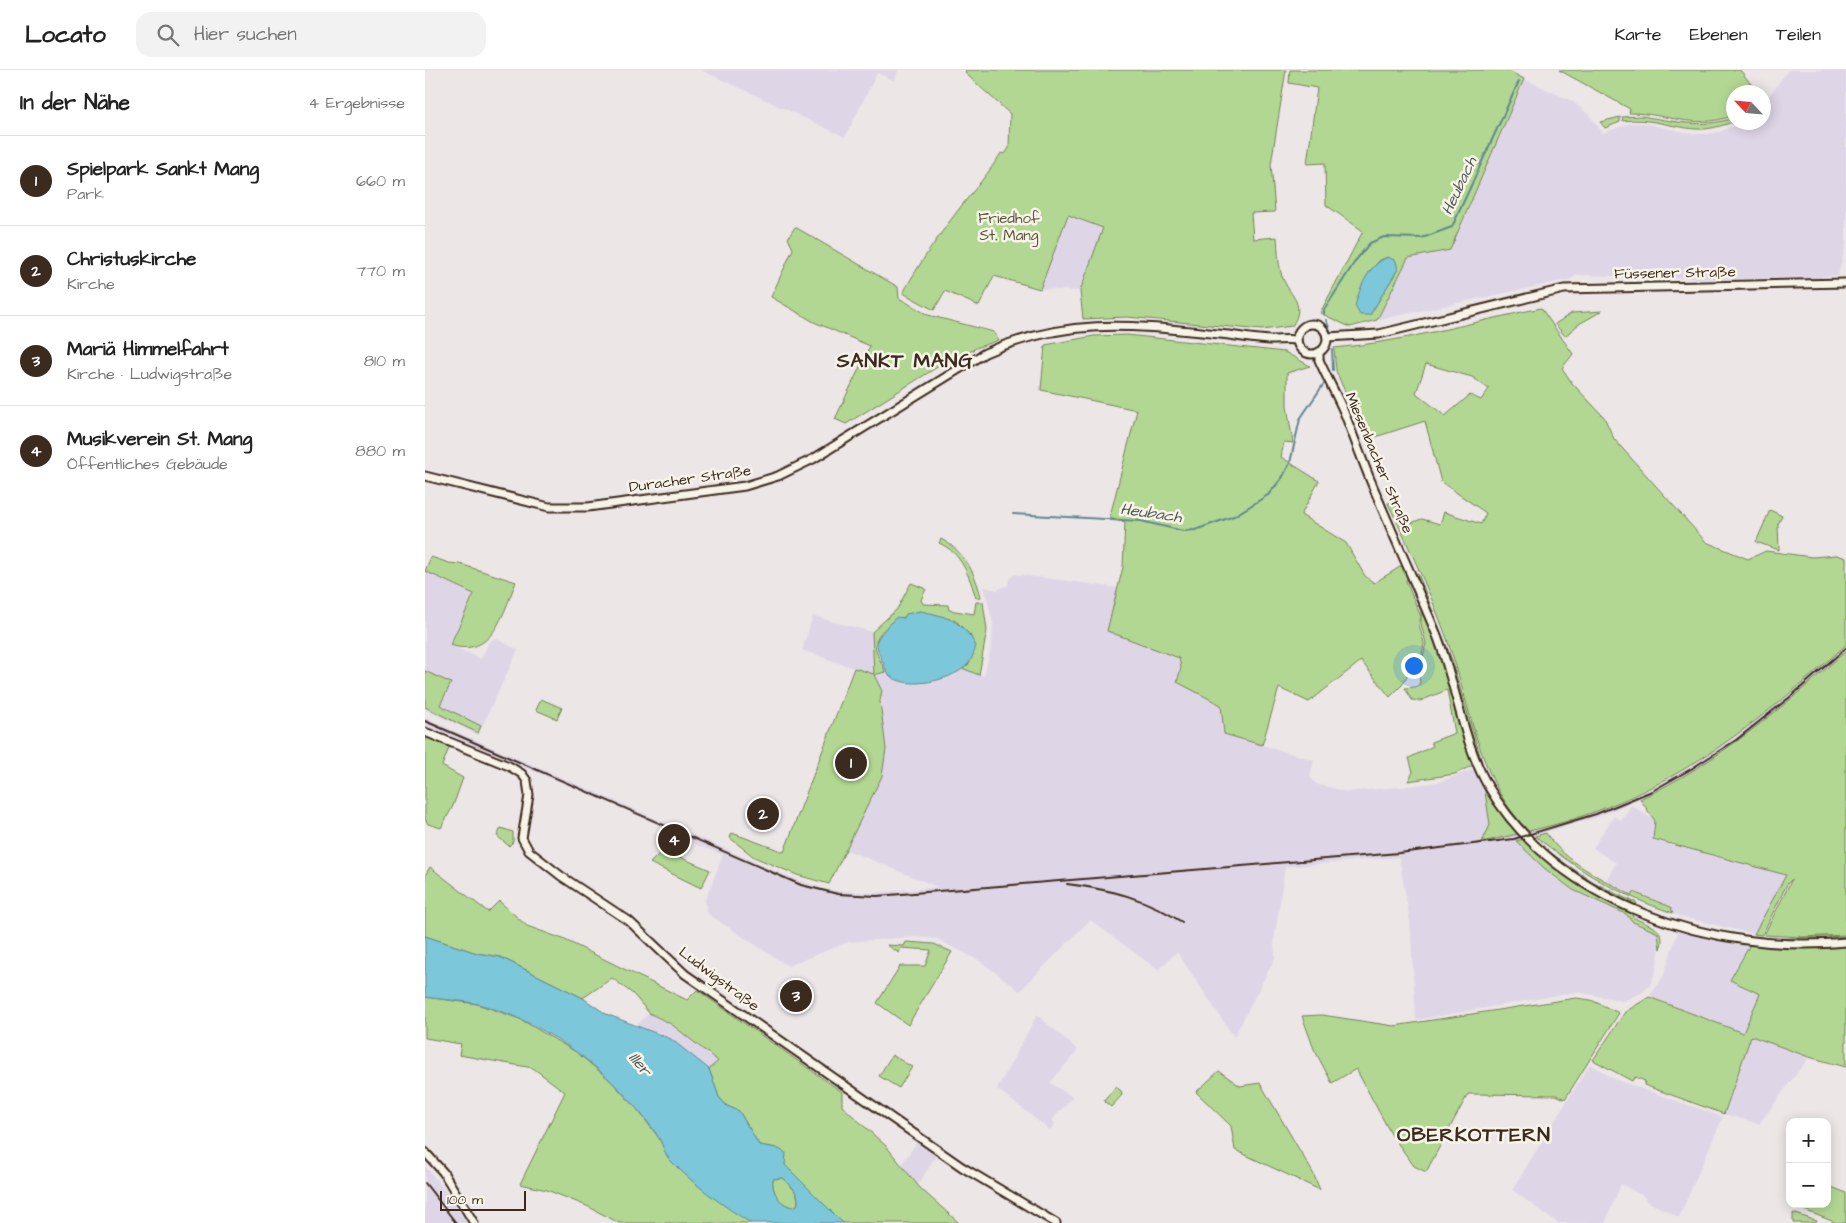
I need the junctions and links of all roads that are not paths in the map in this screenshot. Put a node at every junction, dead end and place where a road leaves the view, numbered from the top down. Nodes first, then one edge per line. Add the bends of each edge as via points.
1 (1846, 283) edge
2 (1327, 337) junction
3 (1297, 340) junction
4 (1319, 352) junction
5 (425, 476) edge
6 (425, 732) edge
7 (1846, 942) edge
8 (425, 1152) edge
9 (475, 1223) edge
10 (1056, 1223) edge

1 - 2 street, Füssener Straße via 1564,290 1379,334
2 - 3 street via 1320,325 1310,324 1299,330
2 - 4 street
3 - 4 street via 1304,352
3 - 5 street, Duracher Straße via 1127,325 1095,325 1044,332 989,351 820,455 778,476 745,486 565,508 527,504
4 - 7 street, Miesenbacher Straße via 1319,360 1343,409 1373,488 1448,662 1473,751 1487,785 1512,822 1550,859 1593,888 1677,924 1752,940 1803,944
6 - 10 street, Ludwigstraße via 522,774 527,781 529,795 522,838 529,852 629,921 685,974 962,1167
8 - 9 street via 443,1172

